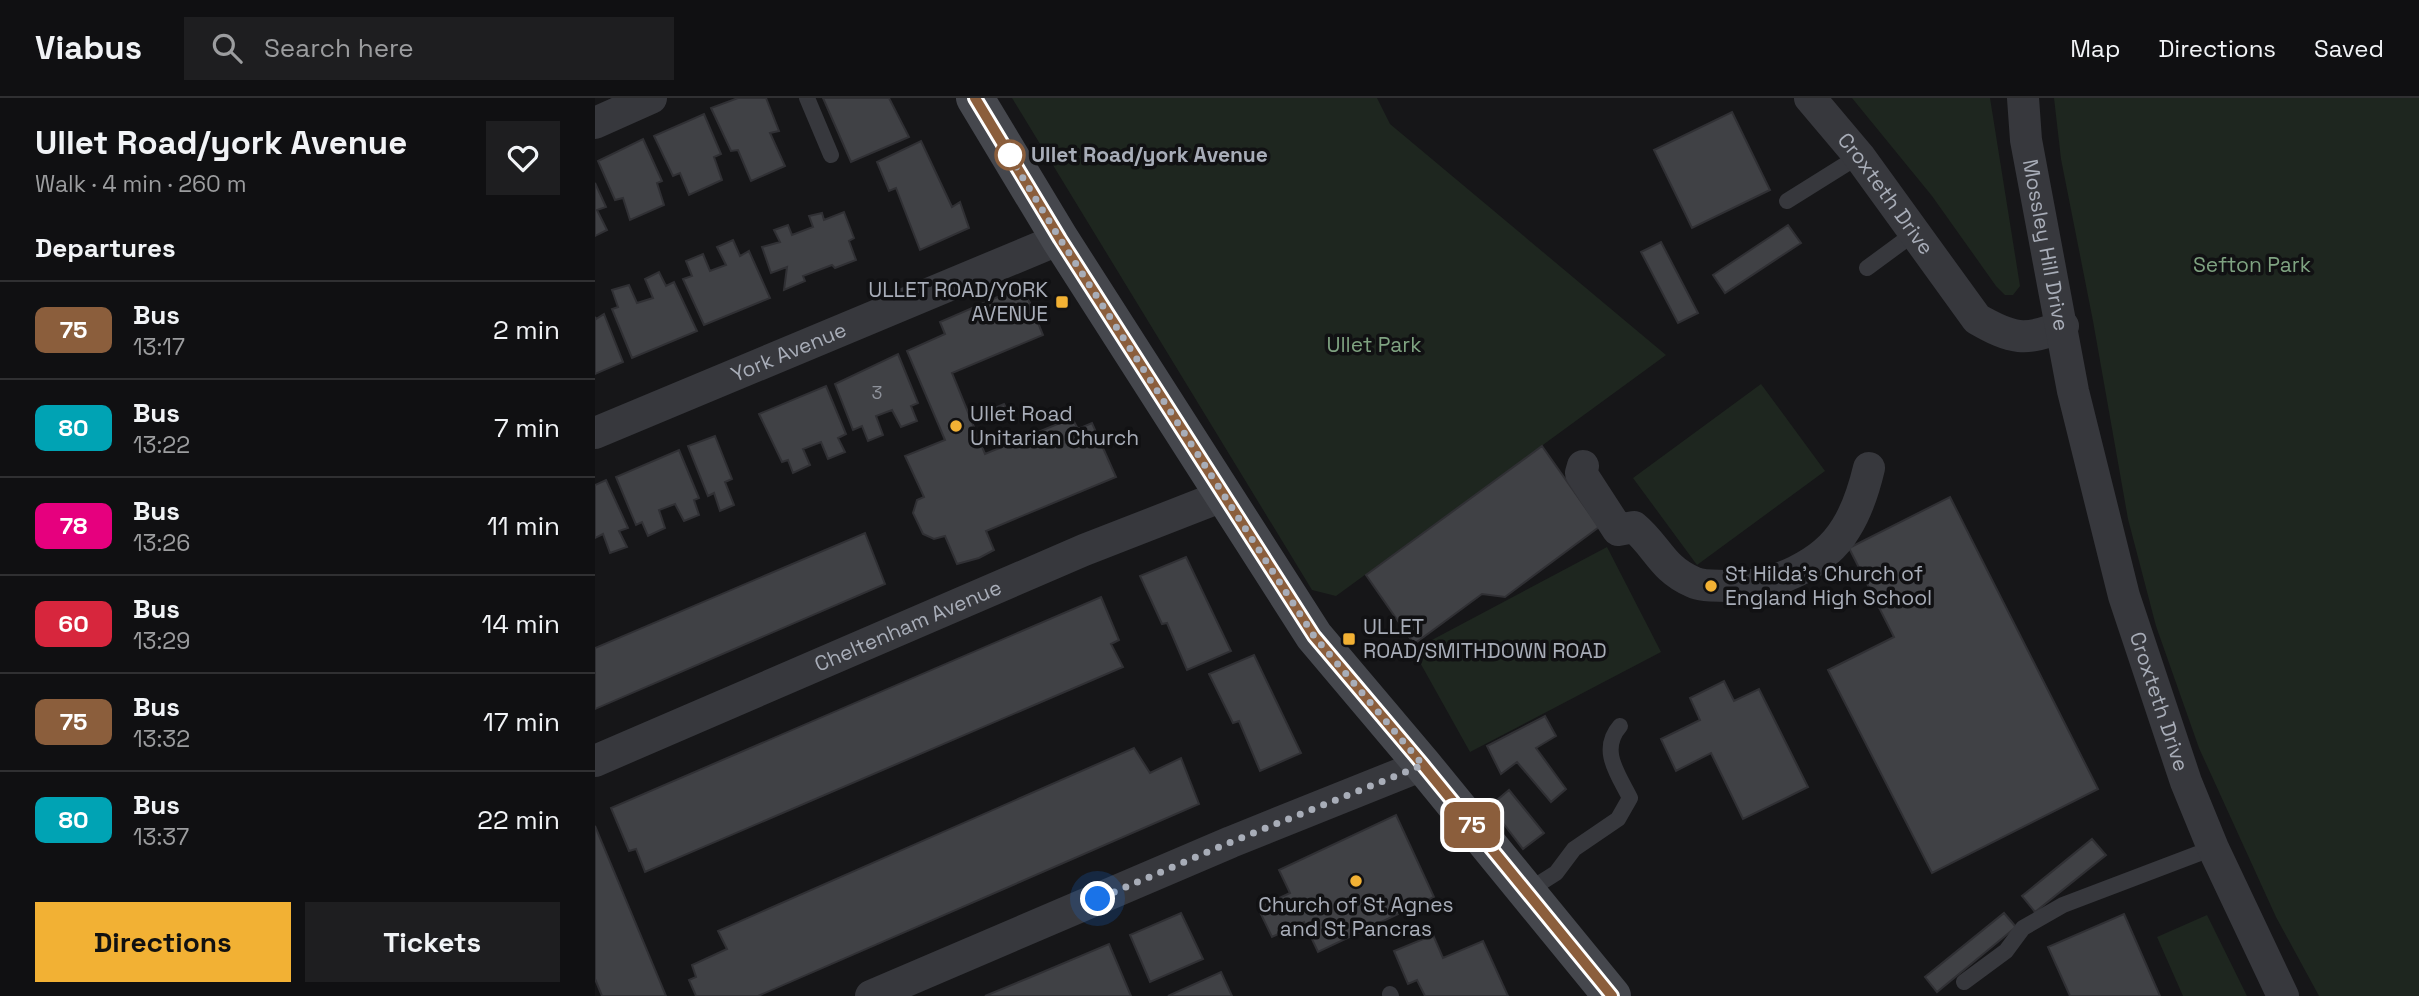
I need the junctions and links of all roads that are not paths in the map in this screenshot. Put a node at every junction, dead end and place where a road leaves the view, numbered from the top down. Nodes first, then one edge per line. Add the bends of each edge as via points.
1 (651, 98) edge
2 (807, 98) edge
3 (975, 98) edge
4 (1810, 98) edge
5 (2023, 98) edge
6 (595, 122) edge
7 (831, 155) dead end
8 (1859, 156) junction
9 (1787, 201) dead end
10 (1916, 232) junction
11 (1060, 239) junction
12 (1867, 268) dead end
13 (2063, 327) junction
14 (2073, 391) joint
15 (595, 433) edge
16 (1583, 466) dead end
17 (1869, 468) dead end
18 (1225, 495) junction
19 (1620, 726) dead end
20 (595, 761) edge
21 (1423, 765) junction
22 (2213, 848) junction
23 (1526, 892) junction
24 (1963, 982) dead end
25 (871, 996) edge
26 (1612, 996) edge
27 (2283, 996) edge

1 - 6 street
2 - 7 lane
3 - 11 main road
4 - 8 street, Croxteth Drive
5 - 13 street, Mossley Hill Drive via 2026,140
8 - 9 lane
8 - 10 street, Croxteth Drive
10 - 12 lane
10 - 13 street, Croxteth Drive via 1977,319 2003,334 2037,337
11 - 15 street, York Avenue
11 - 18 main road
13 - 14 street, Mossley Hill Drive
14 - 22 street, Croxteth Drive via 2124,596
16 - 17 street via 1581,473 1618,530 1634,527 1676,573 1695,583 1747,587 1783,578 1829,549 1845,531 1861,500
18 - 20 street, Cheltenham Avenue via 1084,550
18 - 21 main road via 1314,636
19 - 23 lane via 1611,737 1610,755 1630,798 1618,819 1574,849 1556,873
21 - 23 main road
21 - 25 street
22 - 24 lane via 2063,905 2023,928 2006,951
22 - 27 street, Croxteth Drive
23 - 26 main road

